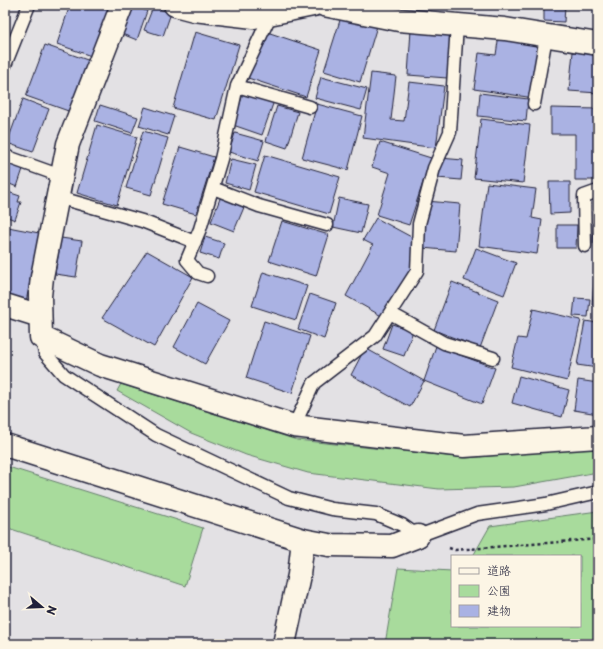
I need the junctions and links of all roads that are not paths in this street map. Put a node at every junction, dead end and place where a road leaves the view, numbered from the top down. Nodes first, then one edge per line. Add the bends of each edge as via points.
1 (30, 5) edge
2 (122, 5) edge
3 (175, 5) edge
4 (314, 5) edge
5 (324, 5) edge
6 (271, 14) junction
7 (457, 26) junction
8 (546, 36) junction
9 (598, 44) edge
10 (5, 66) edge
11 (237, 86) junction
12 (534, 104) dead end
13 (310, 107) dead end
14 (5, 156) edge
15 (61, 176) junction
16 (213, 188) junction
17 (598, 191) edge
18 (57, 197) junction
19 (327, 225) dead end
20 (195, 242) junction
21 (585, 246) dead end
22 (207, 276) dead end
23 (5, 305) edge
24 (390, 313) junction
25 (40, 316) junction
26 (42, 337) junction
27 (493, 358) dead end
28 (294, 426) junction
29 (598, 437) edge
30 (5, 445) edge
31 (598, 492) edge
32 (418, 536) junction
33 (303, 540) junction
34 (284, 644) edge

1 - 10 lane
2 - 15 street via 68,144
3 - 6 street via 194,10 254,17
4 - 6 street
5 - 7 street via 398,20
6 - 11 lane
7 - 8 street via 504,29
7 - 24 lane via 450,132 434,168 419,224 417,271
8 - 9 street
8 - 12 lane
11 - 13 lane
11 - 16 lane via 222,159
14 - 15 lane
15 - 18 street
16 - 19 lane via 259,206
16 - 20 lane
17 - 21 lane via 584,196
18 - 20 lane via 142,221
18 - 25 street via 42,277
20 - 22 lane via 187,260 198,273
23 - 25 street
24 - 27 lane via 444,343
24 - 28 lane via 375,336 314,383
25 - 26 street
26 - 28 street via 100,365
26 - 32 lane via 45,353 64,375 156,435 290,498 332,509 376,514 402,525
28 - 29 street via 464,446
30 - 33 street
31 - 32 lane via 546,504 477,514
32 - 33 street via 392,546 329,544
33 - 34 street via 299,575

